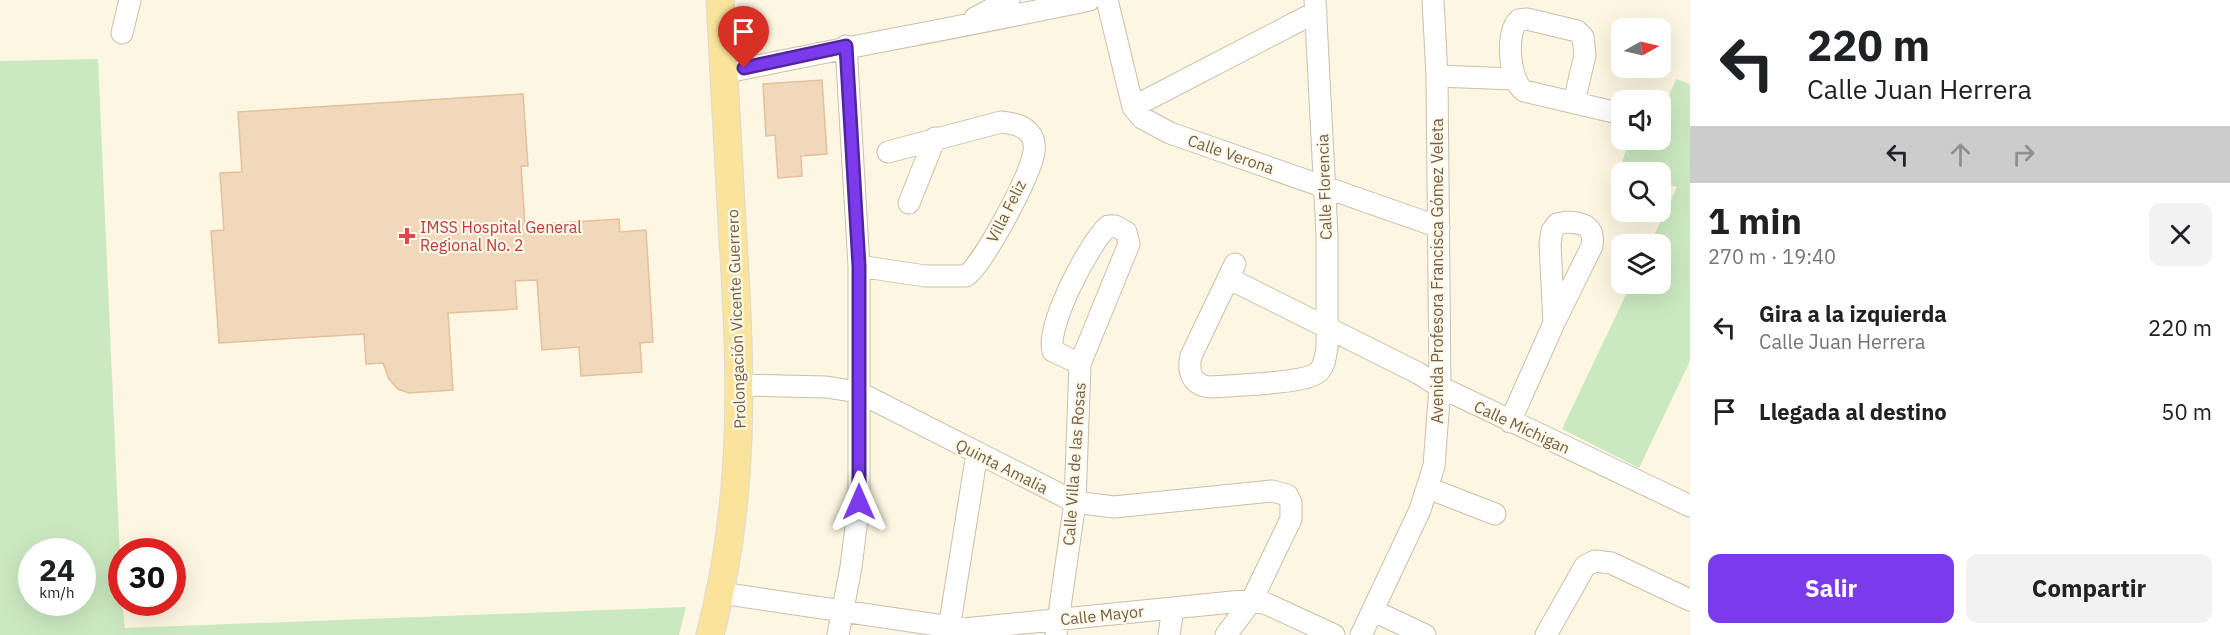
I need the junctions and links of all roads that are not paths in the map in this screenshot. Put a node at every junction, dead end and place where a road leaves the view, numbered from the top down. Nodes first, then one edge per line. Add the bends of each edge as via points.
1 (130, 0) edge
2 (720, 0) edge
3 (1010, 0) edge
4 (1089, 0) edge
5 (1107, 0) edge
6 (1433, 0) edge
7 (1316, 6) edge
8 (959, 28) junction
9 (122, 33) dead end
10 (846, 46) junction
11 (724, 73) junction
12 (1437, 76) junction
13 (1514, 79) junction
14 (1574, 102) junction
15 (1133, 107) junction
16 (1611, 111) edge
17 (935, 138) junction
18 (888, 152) dead end
19 (1324, 186) junction
20 (909, 203) dead end
21 (1439, 227) junction
22 (859, 266) junction
23 (1554, 323) dead end
24 (1326, 327) junction
25 (1080, 364) junction
26 (1318, 372) joint
27 (740, 385) junction
28 (1440, 387) junction
29 (858, 392) junction
30 (1510, 422) junction
31 (977, 453) junction
32 (1428, 488) junction
33 (1075, 502) junction
34 (1690, 506) edge
35 (1495, 514) dead end
36 (721, 593) junction
37 (1252, 600) junction
38 (1690, 600) edge
39 (1173, 608) junction
40 (843, 612) junction
41 (1058, 627) edge
42 (1369, 628) edge
43 (949, 631) edge
44 (710, 635) edge
45 (838, 635) edge
46 (1169, 635) edge
47 (1226, 635) edge
48 (1334, 635) edge
49 (1425, 635) edge
50 (1546, 635) edge

1 - 9 street
2 - 11 main road, Prolongación Vicente Guerrero
3 - 8 street
4 - 8 street
5 - 15 street
6 - 12 street, Avenida Profesora Francisca Gómez Veleta
7 - 15 street
7 - 19 street, Calle Florencia
8 - 10 street
10 - 11 street
10 - 22 street
11 - 27 main road, Prolongación Vicente Guerrero
12 - 13 street
12 - 21 street, Avenida Profesora Francisca Gómez Veleta
13 - 14 street via 1524,91
13 - 14 street via 1511,32 1519,21 1527,19 1577,32 1586,45
14 - 16 street
15 - 19 street, Calle Verona via 1142,118 1170,133
17 - 18 street, Villa Feliz
17 - 20 street
17 - 22 street, Villa Feliz via 1001,122 1020,126 1034,144 1032,160 979,263 966,276 958,277
19 - 21 street, Calle Verona
19 - 24 street, Calle Florencia
21 - 28 street, Avenida Profesora Francisca Gómez Veleta
22 - 29 street
23 - 30 street
24 - 26 street, Calle Florencia via 1325,359
24 - 26 street, Calle Míchigan via 1231,271 1191,356 1190,369 1198,385 1211,387 1303,378
24 - 28 street, Calle Míchigan
25 - 25 street, Calle Villa de las Rosas via 1129,244 1126,231 1115,226 1108,226 1101,233 1052,333 1053,351
25 - 33 street, Calle Villa de las Rosas
27 - 29 street, Quinta Amalia via 826,387
27 - 36 main road, Prolongación Vicente Guerrero via 738,481
28 - 30 street, Calle Míchigan
28 - 32 street, Avenida Profesora Francisca Gómez Veleta via 1434,466
29 - 31 street, Quinta Amalia
29 - 40 street via 859,502
30 - 34 street, Calle Míchigan
31 - 33 street, Quinta Amalia
31 - 43 street
32 - 35 street
32 - 42 street, Avenida Profesora Francisca Gómez Veleta
33 - 37 street, Quinta Amalia via 1114,507 1272,491 1287,495 1291,519
33 - 41 street, Calle Villa de las Rosas
36 - 40 street, Calle Mayor
36 - 44 main road, Prolongación Vicente Guerrero
37 - 39 street, Calle Mayor
37 - 47 street
37 - 48 street, Calle Mayor
38 - 50 street via 1611,563 1590,562
39 - 41 street, Calle Mayor
39 - 46 street
40 - 43 street, Calle Mayor
40 - 45 street
41 - 43 street, Calle Mayor
42 - 49 street

